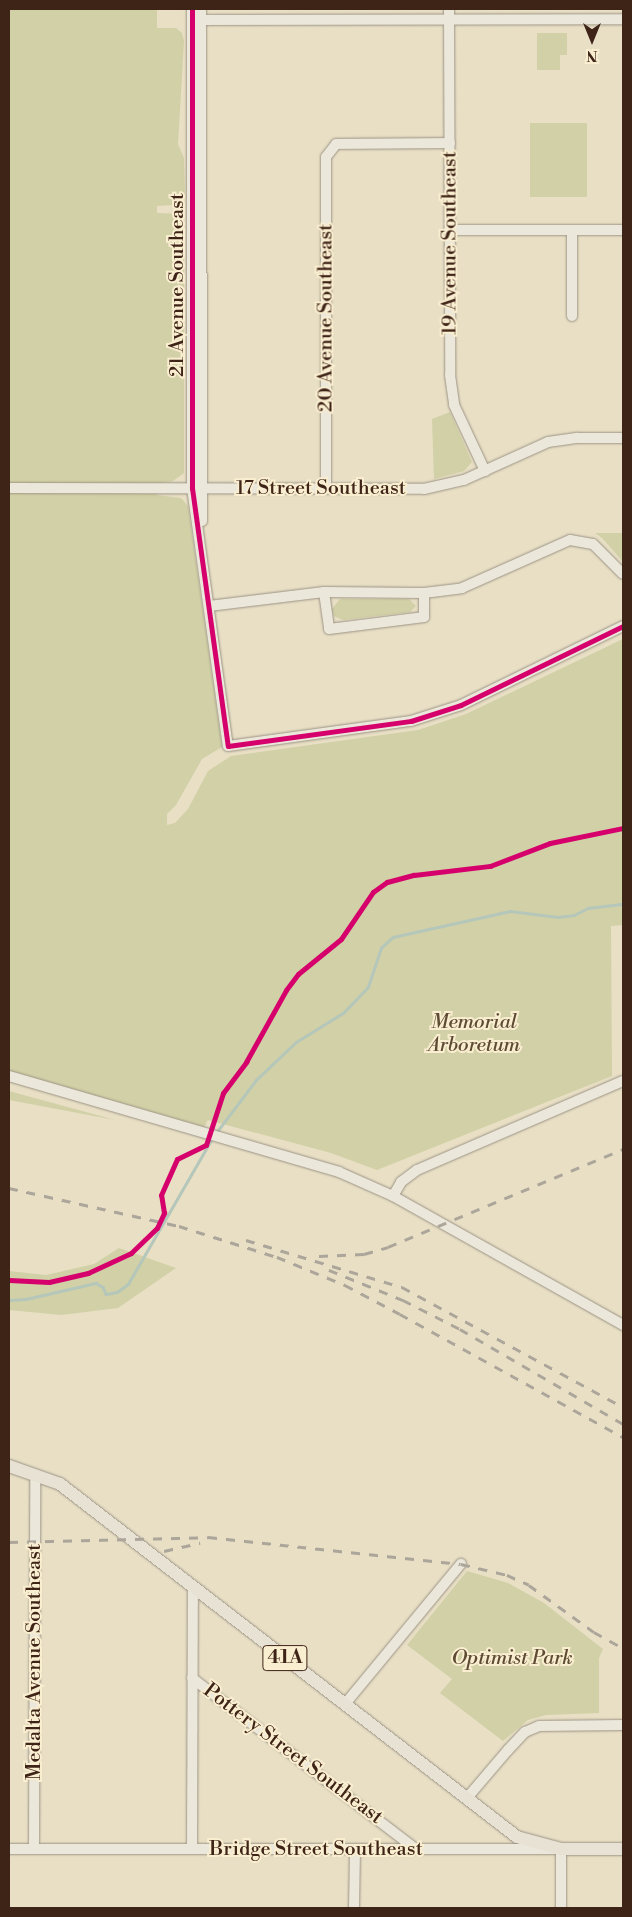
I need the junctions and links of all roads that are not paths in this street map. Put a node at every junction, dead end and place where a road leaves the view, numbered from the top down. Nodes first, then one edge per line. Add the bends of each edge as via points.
1 (197, 14) edge
2 (325, 14) edge
3 (449, 14) edge
4 (623, 19) edge
5 (450, 144) junction
6 (449, 230) junction
7 (572, 230) junction
8 (623, 230) edge
9 (572, 316) dead end
10 (623, 438) edge
11 (485, 470) junction
12 (9, 488) edge
13 (197, 488) junction
14 (326, 488) junction
15 (623, 574) edge
16 (324, 592) junction
17 (424, 593) junction
18 (209, 606) junction
19 (623, 626) edge
20 (9, 1076) edge
21 (623, 1081) edge
22 (393, 1196) junction
23 (623, 1325) edge
24 (9, 1466) edge
25 (35, 1475) junction
26 (461, 1564) dead end
27 (193, 1586) junction
28 (192, 1678) junction
29 (345, 1704) junction
30 (623, 1725) edge
31 (466, 1798) junction
32 (623, 1848) edge
33 (9, 1849) edge
34 (34, 1849) junction
35 (192, 1849) junction
36 (355, 1849) junction
37 (416, 1849) junction
38 (561, 1849) junction
39 (354, 1908) edge
40 (561, 1908) edge

1 - 2 street
1 - 13 street, 21 Avenue Southeast
2 - 3 street
3 - 4 street
3 - 5 street, 19 Avenue Southeast
5 - 6 street, 19 Avenue Southeast
5 - 14 street, 20 Avenue Southeast via 336,144 329,148 326,157
6 - 7 street
6 - 11 street, 19 Avenue Southeast via 451,390 454,405
7 - 8 street
7 - 9 street
10 - 11 street, 17 Street Southeast via 562,439
11 - 14 street, 17 Street Southeast via 464,480 424,489
12 - 13 street, 17 Street Southeast
13 - 14 street, 17 Street Southeast
13 - 18 street, 21 Avenue Southeast
15 - 17 street via 593,544 570,540 462,588
16 - 17 street
16 - 17 street via 329,629 424,617
16 - 18 street
18 - 19 street, 21 Avenue Southeast via 228,746 411,721 461,705
20 - 22 street via 339,1172
21 - 22 street via 417,1170 402,1182
22 - 23 street
24 - 25 main road, 41A
25 - 27 main road, 41A via 60,1484
25 - 34 street, Medalta Avenue Southeast
26 - 29 street
27 - 28 street
27 - 29 main road, 41A
28 - 35 street
28 - 37 street, Pottery Street Southeast
29 - 31 main road, 41A
30 - 31 street via 539,1726 525,1732
31 - 38 main road, 41A via 517,1837
32 - 38 main road, Bridge Street Southeast / 41A
33 - 34 street, Bridge Street Southeast
34 - 35 street, Bridge Street Southeast
35 - 36 street, Bridge Street Southeast
36 - 37 street, Bridge Street Southeast
36 - 39 street
37 - 38 street, Bridge Street Southeast
38 - 40 street

